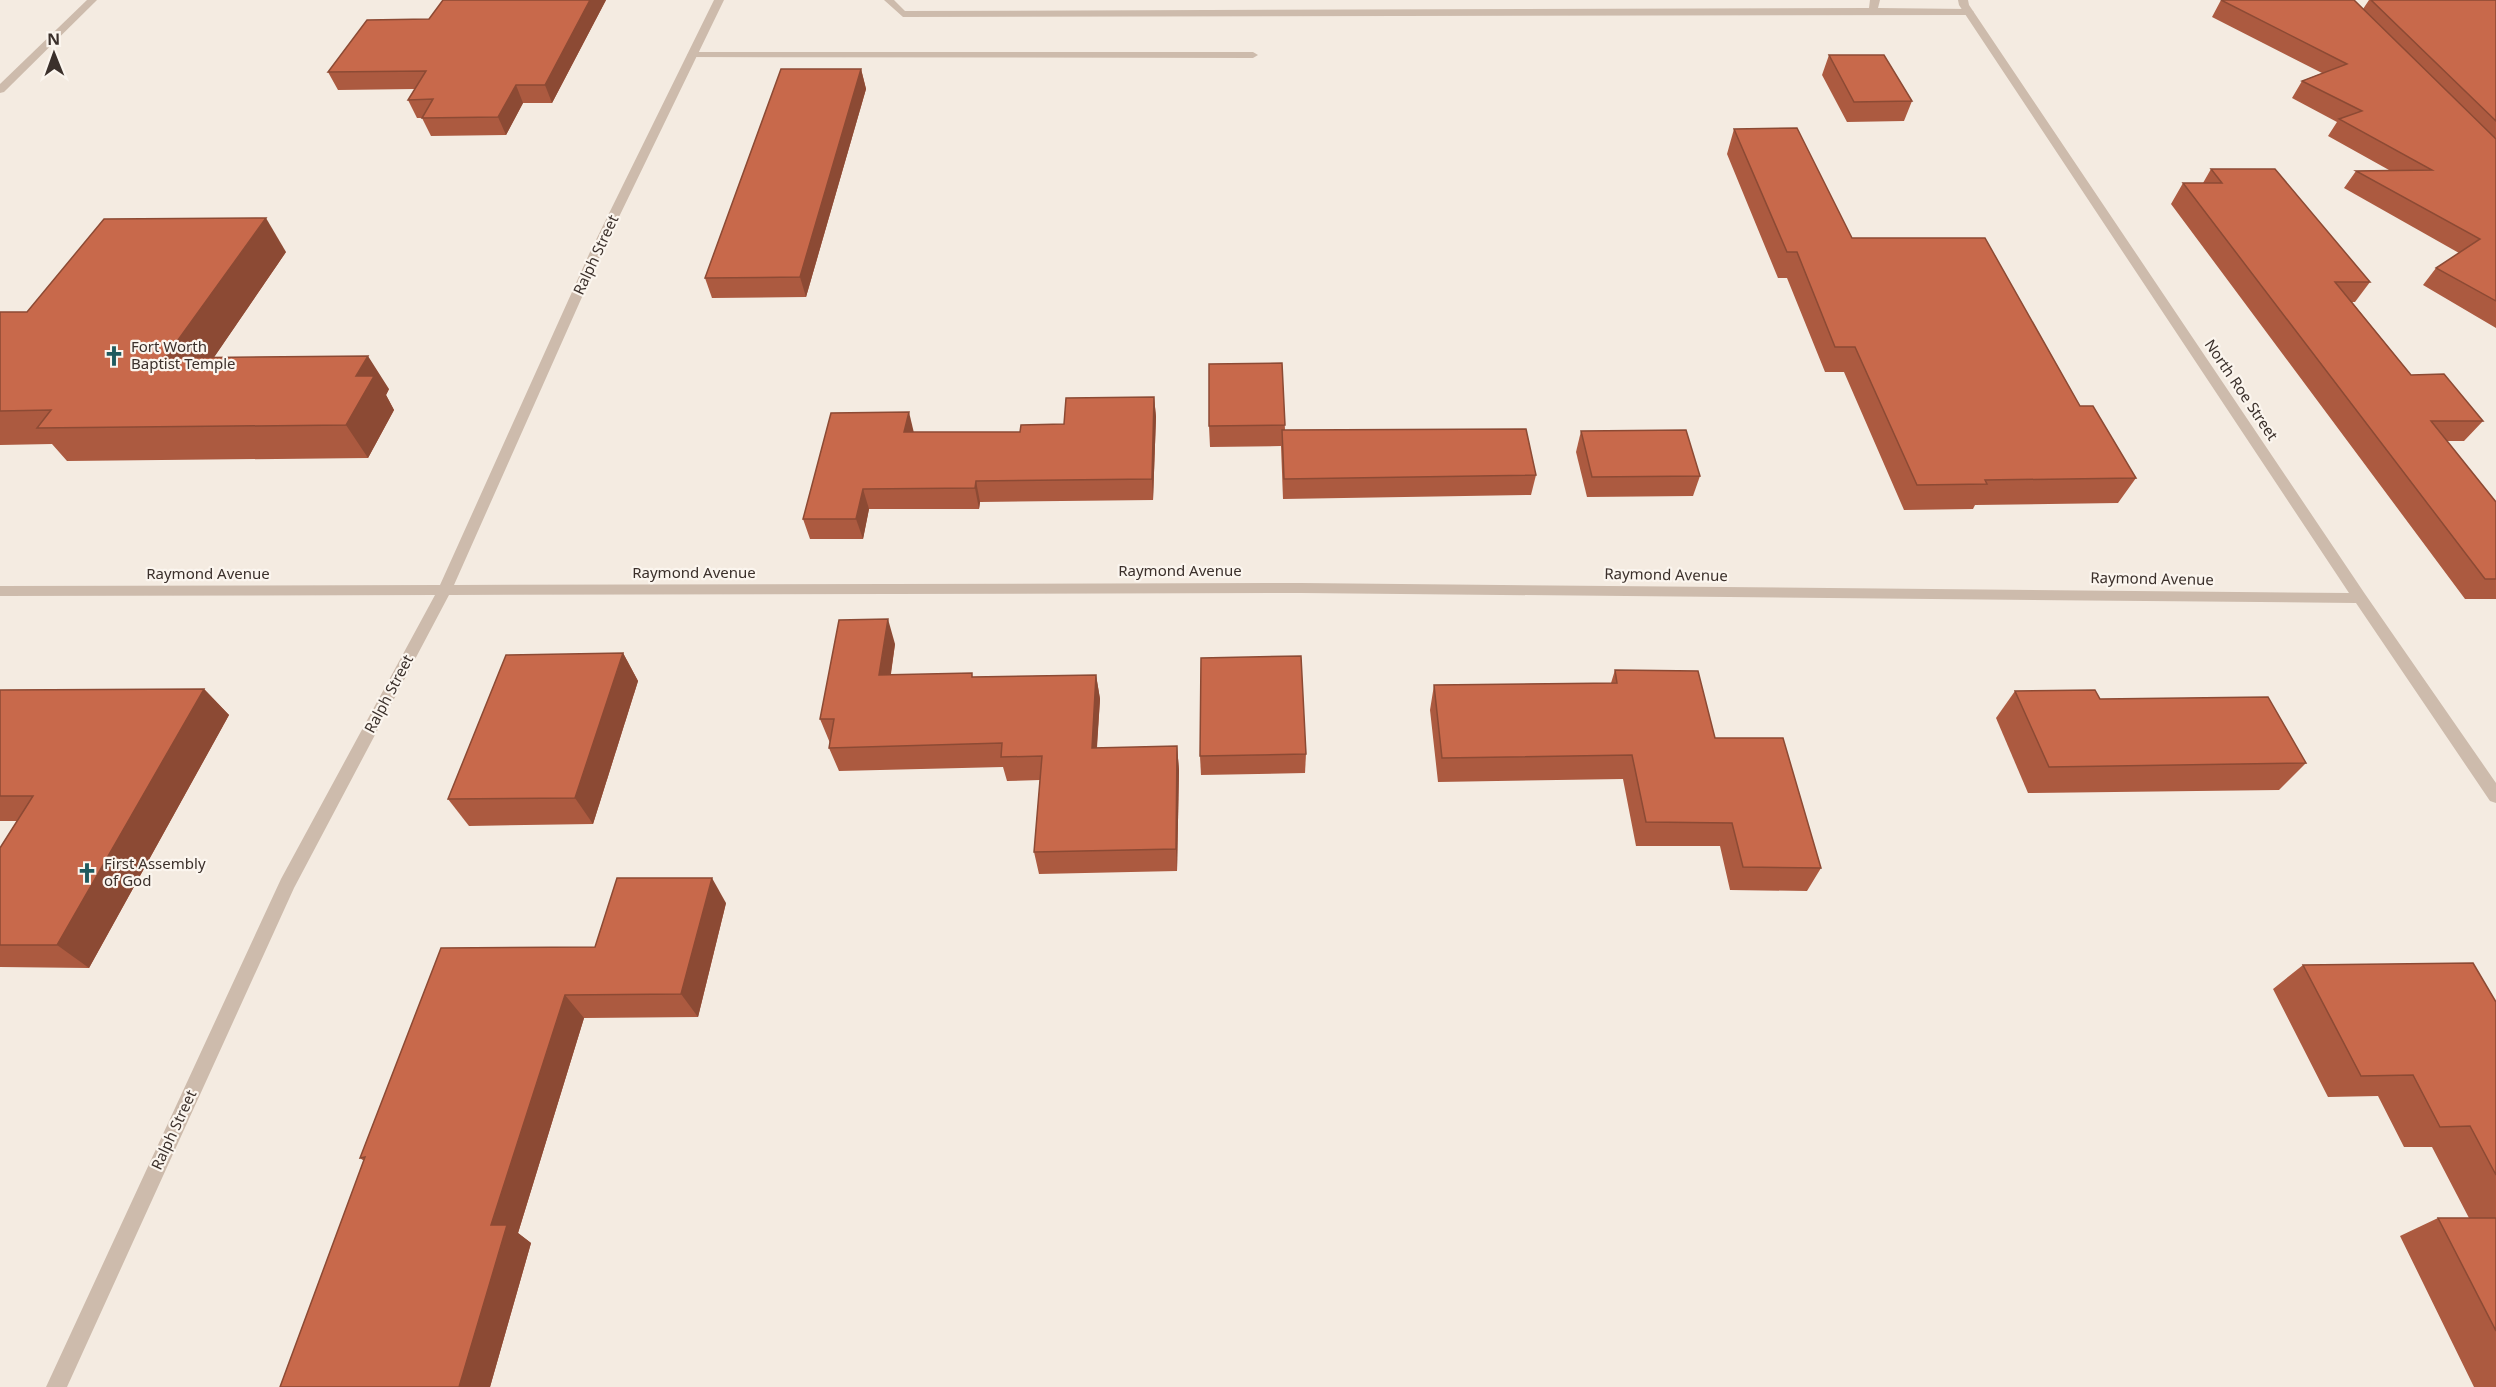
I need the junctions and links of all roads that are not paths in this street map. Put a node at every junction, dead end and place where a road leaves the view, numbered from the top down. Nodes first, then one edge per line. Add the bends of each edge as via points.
1 (92, 0) edge
2 (719, 0) edge
3 (889, 0) edge
4 (1875, 0) edge
5 (1966, 6) edge
6 (1873, 11) junction
7 (692, 55) junction
8 (1253, 55) dead end
9 (0, 90) edge
10 (445, 590) junction
11 (0, 591) edge
12 (2360, 598) junction
13 (2496, 796) edge
14 (56, 1387) edge

1 - 9 street
2 - 7 street, Ralph Street
3 - 6 street via 903,14
4 - 6 street
5 - 6 street
5 - 12 street, North Roe Street
7 - 8 street
7 - 10 street, Ralph Street via 596,252
10 - 11 street, Raymond Avenue
10 - 12 street, Raymond Avenue via 1302,588
10 - 14 street, Ralph Street via 287,884
12 - 13 street, North Roe Street

